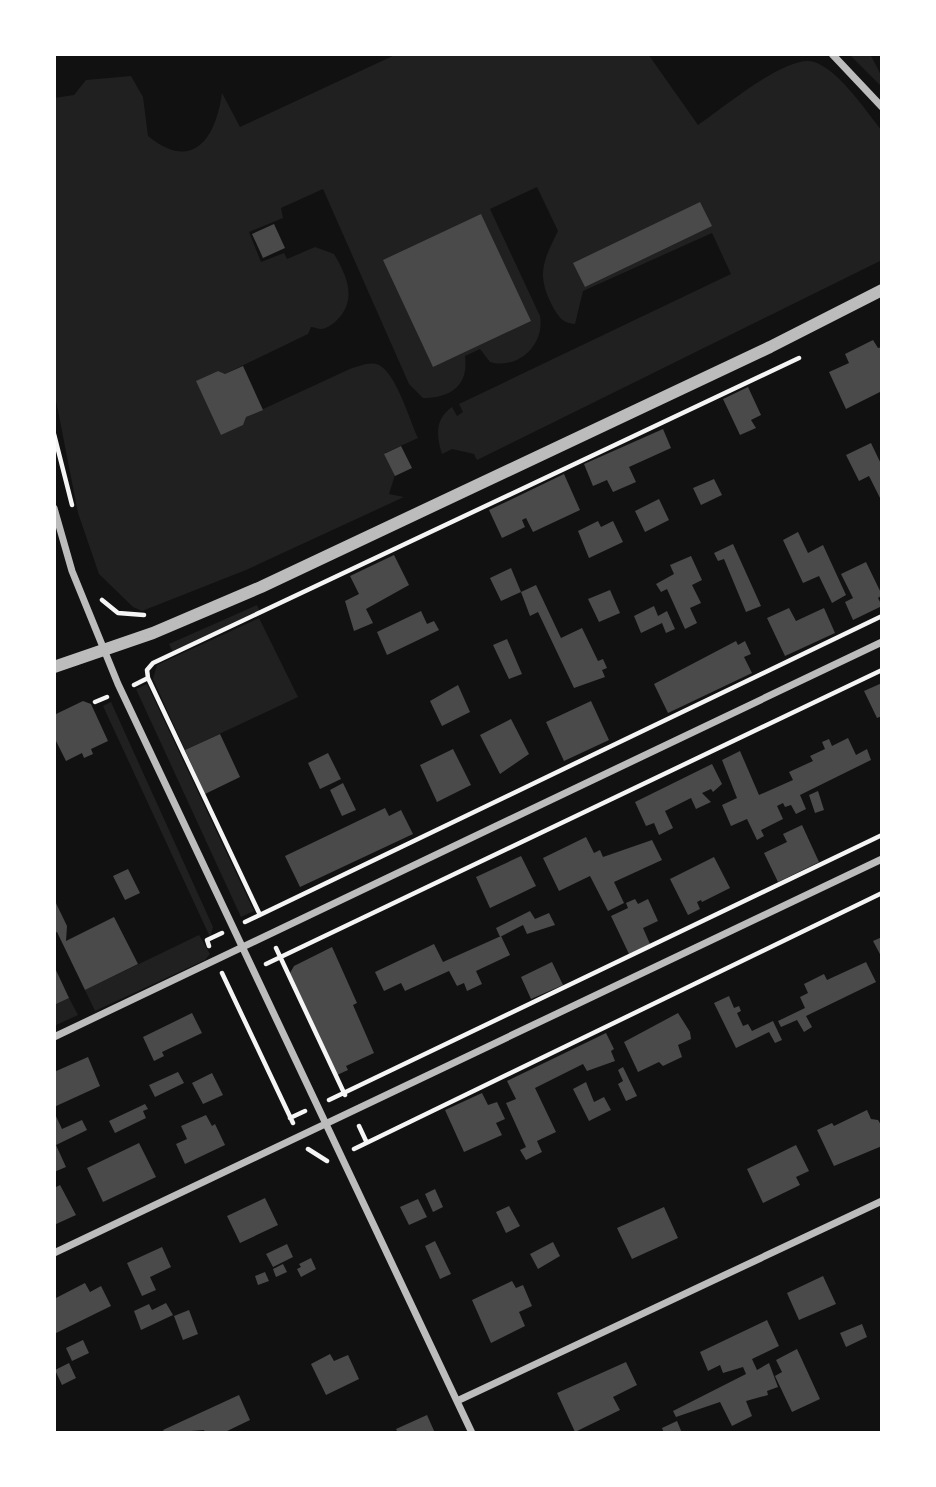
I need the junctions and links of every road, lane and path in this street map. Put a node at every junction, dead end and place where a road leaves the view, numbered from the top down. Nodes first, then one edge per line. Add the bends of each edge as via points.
1 (832, 54) edge
2 (882, 107) edge
3 (882, 290) edge
4 (799, 358) dead end
5 (54, 435) edge
6 (54, 508) edge
7 (75, 515) dead end
8 (99, 594) dead end
9 (882, 616) edge
10 (153, 633) junction
11 (882, 642) edge
12 (102, 650) junction
13 (54, 667) edge
14 (882, 670) edge
15 (148, 678) dead end
16 (882, 835) edge
17 (882, 859) edge
18 (882, 893) edge
19 (260, 915) junction
20 (269, 934) junction
21 (207, 940) dead end
22 (241, 947) junction
23 (280, 957) junction
24 (216, 960) junction
25 (54, 1037) edge
26 (343, 1093) junction
27 (353, 1112) junction
28 (326, 1125) junction
29 (299, 1138) junction
30 (366, 1141) dead end
31 (328, 1161) dead end
32 (882, 1201) edge
33 (54, 1253) edge
34 (457, 1401) junction
35 (472, 1433) edge

1 - 2 street
3 - 10 street via 316,562
4 - 10 path via 163,658
5 - 7 path
6 - 12 street
8 - 10 path via 118,613 144,615
9 - 19 path
10 - 12 street
11 - 20 street
12 - 13 street
12 - 22 street
14 - 23 path
15 - 19 path
16 - 26 path
17 - 27 street
18 - 30 path
19 - 20 path
20 - 22 street
20 - 23 path
21 - 24 path
22 - 24 street
22 - 28 street
23 - 26 path
24 - 25 street
24 - 29 path
26 - 27 path
27 - 28 street
28 - 29 street
28 - 34 street
29 - 31 path via 316,1156
29 - 33 street
32 - 34 street
34 - 35 street

